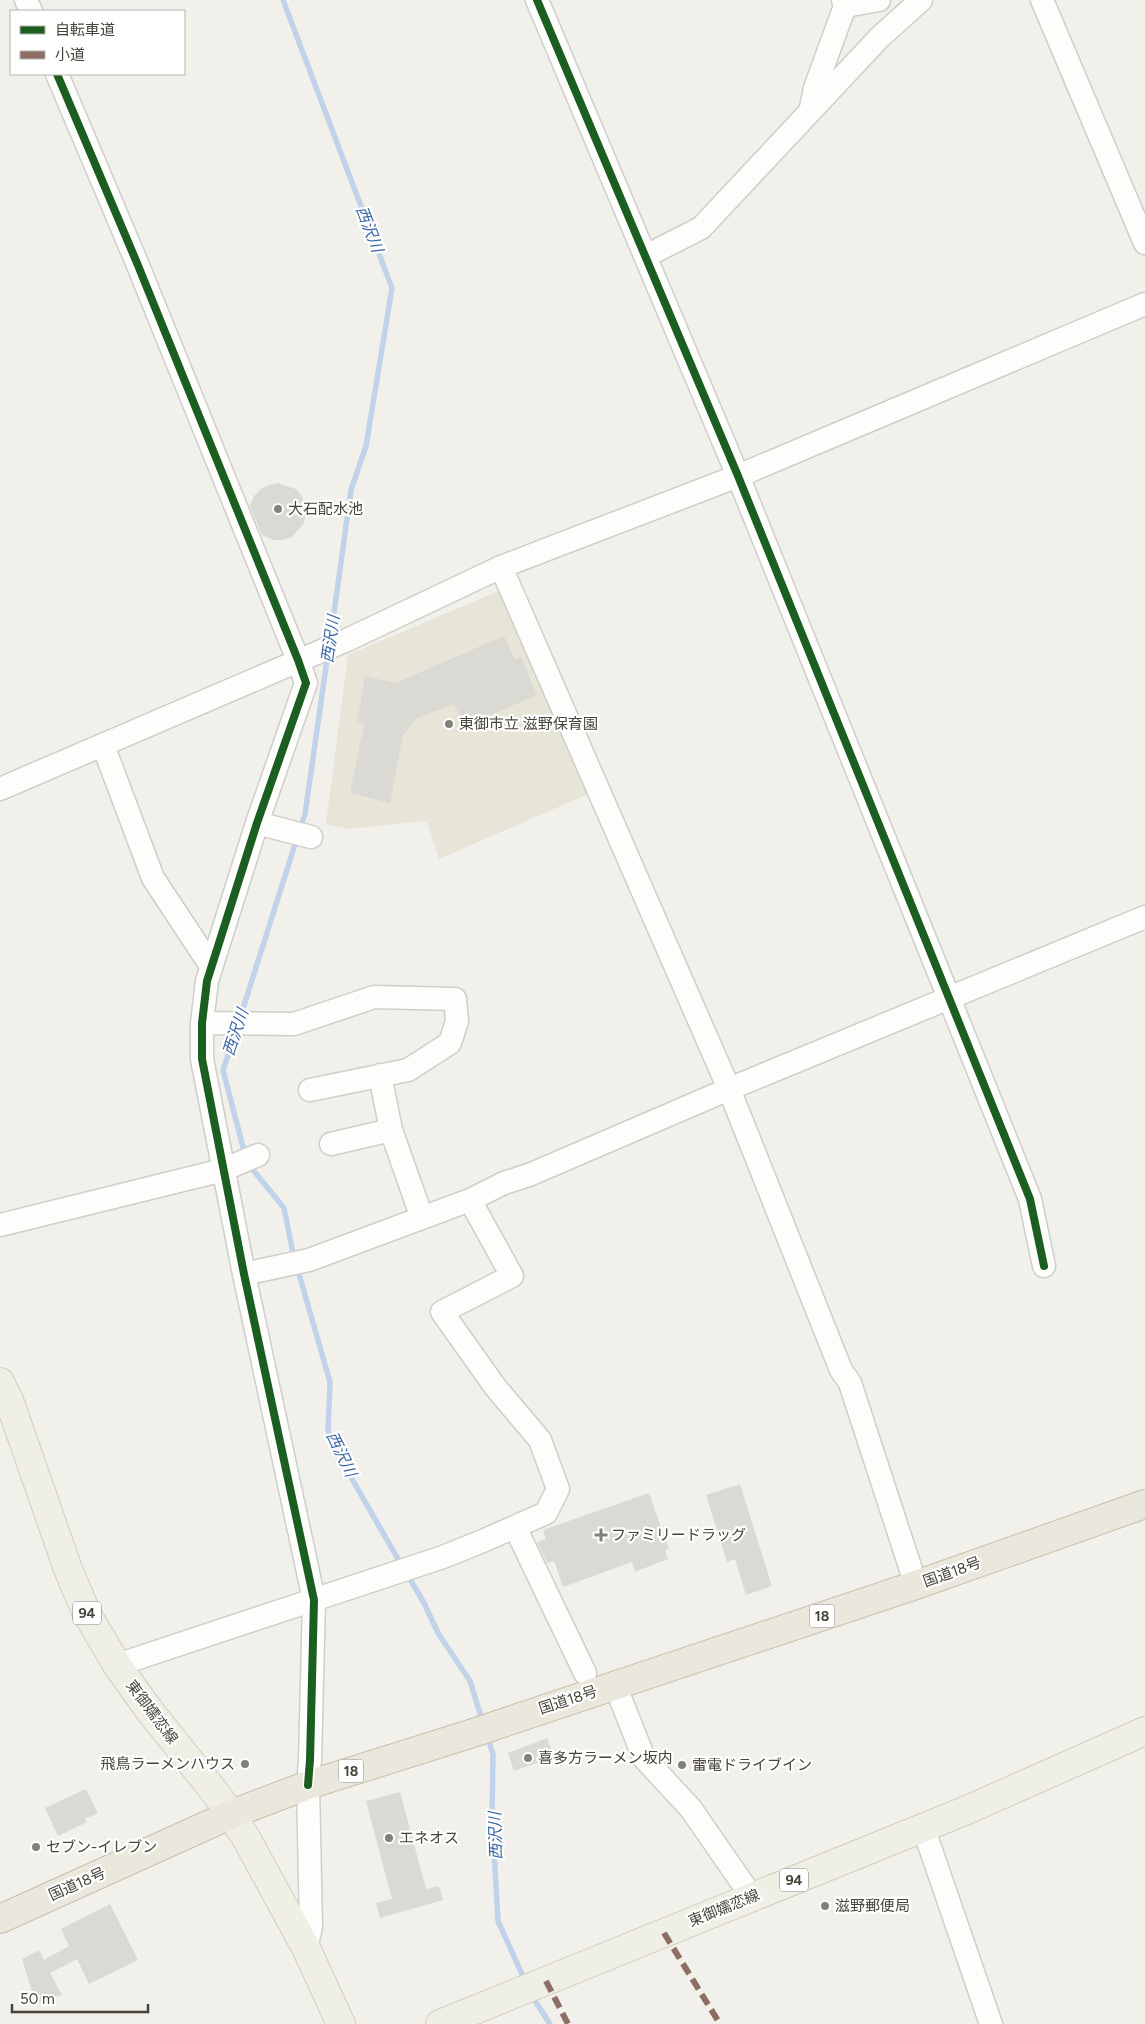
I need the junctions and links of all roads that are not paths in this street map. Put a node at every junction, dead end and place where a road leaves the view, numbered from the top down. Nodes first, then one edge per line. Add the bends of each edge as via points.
1 (537, 0) edge
2 (879, 0) edge
3 (921, 0) edge
4 (1042, 0) edge
5 (844, 3) edge
6 (57, 75) edge
7 (810, 110) junction
8 (1145, 243) edge
9 (646, 256) junction
10 (1145, 304) edge
11 (738, 476) junction
12 (501, 567) junction
13 (307, 656) junction
14 (103, 745) junction
15 (0, 789) edge
16 (257, 823) junction
17 (311, 837) dead end
18 (1145, 917) edge
19 (211, 966) junction
20 (949, 998) junction
21 (202, 1024) junction
22 (380, 1075) junction
23 (310, 1090) dead end
24 (729, 1090) junction
25 (391, 1130) junction
26 (331, 1144) dead end
27 (258, 1155) dead end
28 (229, 1167) junction
29 (470, 1200) junction
30 (422, 1218) junction
31 (0, 1225) edge
32 (1044, 1266) dead end
33 (244, 1274) junction
34 (0, 1382) edge
35 (1145, 1504) edge
36 (515, 1527) junction
37 (916, 1585) junction
38 (314, 1600) junction
39 (117, 1664) junction
40 (585, 1673) dead end
41 (614, 1685) junction
42 (1145, 1731) edge
43 (308, 1785) junction
44 (232, 1814) junction
45 (924, 1827) junction
46 (752, 1897) junction
47 (0, 1919) edge
48 (306, 1948) junction
49 (341, 2024) edge
50 (440, 2024) edge
51 (991, 2024) edge

1 - 9 street
2 - 5 street
3 - 7 street via 879,38
4 - 8 street
5 - 7 street
6 - 13 street
7 - 9 street via 701,228
9 - 11 street
10 - 11 street
11 - 12 street
11 - 20 street
12 - 13 street
12 - 24 street
13 - 14 street
13 - 16 street via 306,683
14 - 15 street
14 - 19 street via 153,878
16 - 17 street
16 - 19 street
18 - 20 street
19 - 21 street via 206,981
20 - 24 street
20 - 32 street via 1030,1199
21 - 22 street via 294,1024 374,997 455,999 457,1021 450,1043 408,1070
21 - 28 street via 202,1059
22 - 23 street
22 - 25 street
24 - 29 street
24 - 37 street via 841,1370 850,1383
25 - 26 street
25 - 30 street
27 - 28 street
28 - 31 street
28 - 33 street
29 - 30 street
29 - 36 street via 512,1276 442,1312 496,1388 540,1440 558,1489 546,1513
30 - 33 street via 307,1260
33 - 38 street
34 - 39 main road, 東御嬬恋線 / 94 via 68,1569 87,1614
35 - 37 highway, 国道18号 / 18
36 - 38 street via 443,1557
36 - 40 street
37 - 41 highway, 国道18号 / 18
38 - 39 street
38 - 43 street
39 - 44 main road, 東御嬬恋線 / 94 via 149,1710
41 - 43 highway, 国道18号 / 18
41 - 46 street via 644,1758 691,1809
42 - 45 main road, 東御嬬恋線 / 94
43 - 44 highway, 国道18号 / 18
43 - 48 street via 311,1927
44 - 47 highway, 国道18号 / 18
44 - 48 main road, 東御嬬恋線 / 94
45 - 46 main road, 東御嬬恋線 / 94
45 - 51 street
46 - 50 main road, 東御嬬恋線 / 94
48 - 49 main road, 東御嬬恋線 / 94

